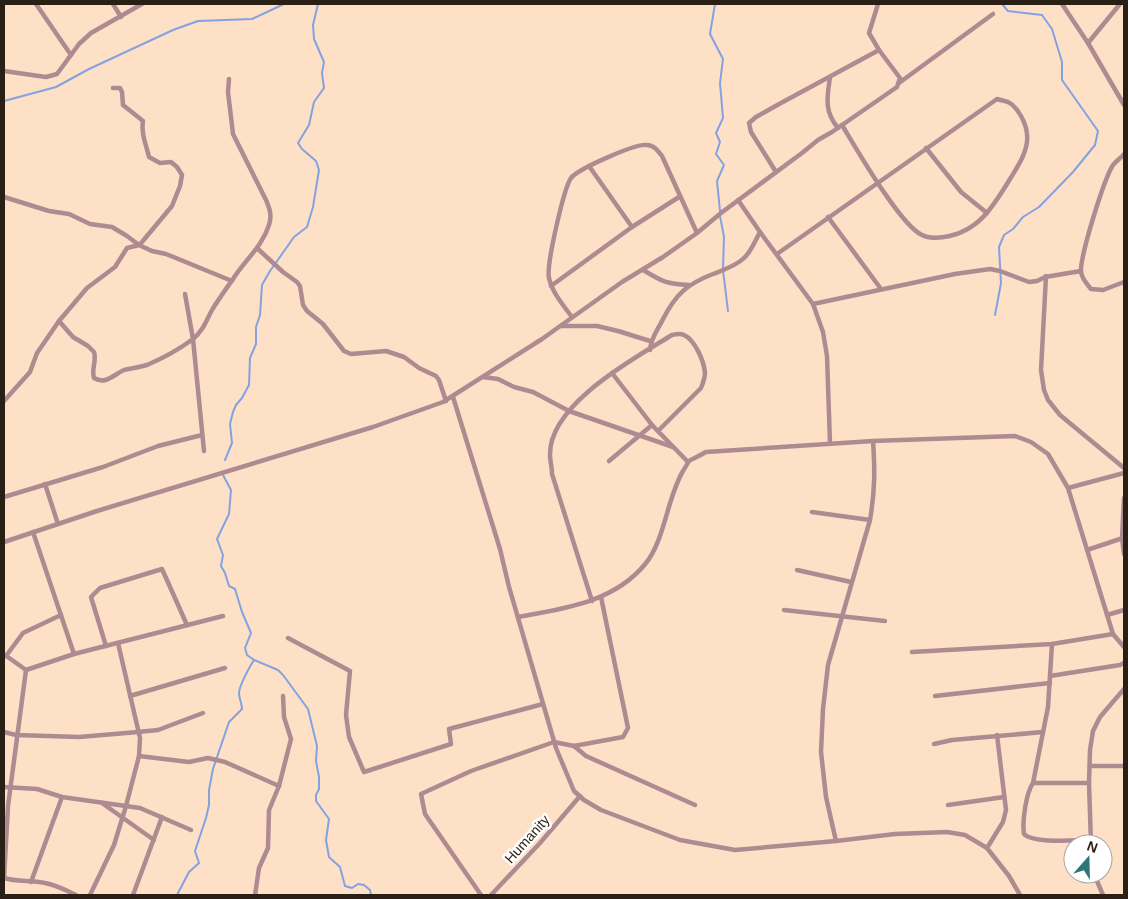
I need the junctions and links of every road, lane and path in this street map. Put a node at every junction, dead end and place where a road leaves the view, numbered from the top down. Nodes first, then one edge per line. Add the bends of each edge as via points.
1 (36, 4) edge
2 (113, 4) edge
3 (142, 4) edge
4 (1062, 4) edge
5 (1120, 4) edge
6 (877, 5) edge
7 (993, 14) dead end
8 (122, 16) junction
9 (1088, 43) junction
10 (879, 50) junction
11 (72, 54) junction
12 (4, 71) edge
13 (830, 77) junction
14 (229, 79) dead end
15 (899, 82) junction
16 (113, 88) dead end
17 (1124, 105) edge
18 (840, 126) junction
19 (926, 148) junction
20 (1124, 154) edge
21 (589, 166) junction
22 (776, 172) junction
23 (879, 184) junction
24 (4, 197) edge
25 (679, 197) junction
26 (738, 200) junction
27 (987, 213) junction
28 (828, 217) junction
29 (632, 227) junction
30 (760, 232) junction
31 (696, 233) junction
32 (139, 245) junction
33 (258, 249) junction
34 (777, 254) junction
35 (643, 270) junction
36 (1081, 270) junction
37 (1046, 276) junction
38 (232, 281) junction
39 (1124, 282) edge
40 (689, 285) junction
41 (551, 286) junction
42 (881, 289) junction
43 (185, 294) dead end
44 (813, 304) junction
45 (572, 317) junction
46 (59, 321) junction
47 (561, 326) junction
48 (193, 339) junction
49 (650, 341) junction
50 (650, 350) junction
51 (612, 373) junction
52 (483, 377) junction
53 (453, 397) junction
54 (446, 401) junction
55 (4, 402) edge
56 (569, 410) junction
57 (652, 425) junction
58 (658, 431) junction
59 (202, 434) junction
60 (640, 436) junction
61 (873, 441) junction
62 (830, 443) junction
63 (673, 447) junction
64 (204, 451) dead end
65 (609, 461) dead end
66 (688, 462) junction
67 (1124, 468) edge
68 (1124, 473) edge
69 (45, 484) junction
70 (1068, 488) junction
71 (4, 497) edge
72 (1124, 498) edge
73 (812, 512) dead end
74 (870, 520) junction
75 (58, 524) junction
76 (33, 532) junction
77 (1123, 538) edge
78 (4, 542) edge
79 (1087, 550) junction
80 (1124, 554) edge
81 (797, 570) dead end
82 (850, 582) junction
83 (601, 597) junction
84 (592, 601) junction
85 (784, 610) dead end
86 (1124, 610) edge
87 (61, 615) junction
88 (1107, 615) junction
89 (223, 616) dead end
90 (841, 616) junction
91 (518, 618) junction
92 (885, 622) dead end
93 (187, 625) junction
94 (1113, 634) junction
95 (288, 638) dead end
96 (118, 643) junction
97 (1052, 644) junction
98 (106, 646) junction
99 (1124, 647) edge
100 (912, 652) dead end
101 (74, 654) junction
102 (5, 655) edge
103 (1124, 662) edge
104 (225, 668) dead end
105 (26, 670) junction
106 (1050, 676) junction
107 (1050, 683) junction
108 (1124, 689) edge
109 (130, 696) junction
110 (283, 696) dead end
111 (935, 696) dead end
112 (543, 704) junction
113 (203, 713) dead end
114 (4, 732) edge
115 (138, 732) junction
116 (1042, 732) junction
117 (16, 735) junction
118 (998, 735) junction
119 (554, 742) junction
120 (934, 744) dead end
121 (574, 746) junction
122 (139, 756) junction
123 (1090, 766) junction
124 (1124, 766) edge
125 (1033, 783) junction
126 (1089, 783) junction
127 (279, 786) junction
128 (4, 787) edge
129 (10, 787) junction
130 (580, 796) junction
131 (62, 797) junction
132 (1004, 797) junction
133 (100, 802) junction
134 (695, 805) dead end
135 (948, 805) dead end
136 (126, 806) junction
137 (123, 818) junction
138 (162, 818) junction
139 (191, 830) dead end
140 (1091, 834) edge
141 (154, 840) junction
142 (836, 841) junction
143 (1063, 841) edge
144 (987, 848) junction
145 (4, 878) edge
146 (31, 882) junction
147 (76, 895) edge
148 (90, 895) edge
149 (133, 895) edge
150 (255, 895) edge
151 (481, 895) edge
152 (491, 895) edge
153 (1020, 895) edge

1 - 11 street
2 - 8 street
3 - 8 street
4 - 9 street
5 - 9 street
6 - 10 street via 869,33
7 - 15 street
8 - 11 street via 90,33
9 - 17 street
10 - 13 street
10 - 15 street via 900,78
11 - 12 street via 53,76
13 - 18 street via 827,105 831,119
13 - 22 street via 749,123 751,132
14 - 33 street via 233,134 270,209 269,226
15 - 18 street via 897,87
16 - 32 street via 120,88 123,105 143,121 148,157 160,163 170,162 182,175 172,206
18 - 22 street
18 - 23 street
19 - 23 street
19 - 27 street via 961,192
19 - 27 street via 997,100 1008,102 1016,110 1028,134 1026,148
20 - 36 street via 1113,166 1105,186 1090,227
21 - 25 street via 632,148 649,145 662,156
21 - 29 street
21 - 41 street via 576,172 566,189 549,257
22 - 26 street
23 - 27 street via 908,224 922,235 936,238 957,235
23 - 28 street
24 - 32 street via 69,214 90,224 112,227
25 - 29 street
25 - 31 street
26 - 30 street
26 - 31 street
28 - 34 street
28 - 42 street
29 - 41 street
30 - 34 street
30 - 40 street via 743,259
31 - 35 street
32 - 38 street
32 - 46 street via 127,248 115,267 87,288
33 - 38 street
33 - 54 street via 297,282 307,311 323,324 344,351 351,354 386,351 404,357 436,376
34 - 44 street
35 - 40 street via 671,285
35 - 45 street
36 - 37 street
36 - 39 street via 1091,289 1102,290
37 - 42 street via 1030,282 990,269
37 - 67 street via 1042,370 1048,400 1060,415
38 - 48 street
40 - 49 street via 671,302
41 - 45 street
42 - 44 street
43 - 48 street
44 - 62 street via 827,356
45 - 47 street
46 - 48 street via 73,337 94,352 92,372 99,381 146,365
46 - 55 street via 37,353 30,372
47 - 49 street via 597,326
47 - 52 street
48 - 59 street
49 - 50 street
50 - 51 street
50 - 58 street via 672,335 686,335 698,352 705,372 701,388
51 - 56 street
51 - 57 street
52 - 53 street
52 - 56 street via 533,392
53 - 54 street
53 - 91 street
54 - 75 street via 373,427
56 - 60 street
56 - 84 street via 557,430 550,453 552,474
57 - 58 street
57 - 60 street
58 - 63 street
59 - 64 street
59 - 69 street
60 - 63 street
60 - 65 street
61 - 62 street
61 - 70 street via 1015,436 1048,454
61 - 74 street via 875,485
62 - 66 street via 714,450
63 - 66 street
66 - 83 street via 646,564
68 - 70 street
69 - 71 street
69 - 75 street
70 - 79 street
72 - 77 street
73 - 74 street
74 - 82 street
75 - 76 street
76 - 78 street
76 - 87 street
77 - 79 street
77 - 80 street
79 - 88 street
81 - 82 street
82 - 90 street
83 - 84 street
83 - 121 street via 628,728 623,737
84 - 91 street
85 - 90 street
86 - 88 street
87 - 101 street
87 - 102 street via 23,633
88 - 94 street
89 - 93 street
90 - 92 street
90 - 142 street via 828,665 821,752 826,797
91 - 112 street
93 - 96 street
93 - 98 street via 162,569 100,588 92,597
94 - 97 street
94 - 99 street
95 - 112 street via 350,671 346,715 350,737 364,772 451,744 449,729
96 - 98 street
96 - 109 street
97 - 100 street
97 - 106 street
98 - 101 street
101 - 105 street
102 - 105 street
103 - 106 street
104 - 109 street
105 - 117 street
106 - 107 street
107 - 111 street
107 - 116 street
108 - 123 street via 1096,723 1090,742
109 - 115 street
110 - 127 street via 284,717 291,739
112 - 119 street
113 - 115 street via 158,730
114 - 117 street
115 - 117 street via 79,737
115 - 122 street
116 - 118 street
116 - 125 street
117 - 129 street
118 - 120 street
118 - 132 street
119 - 121 street
119 - 130 street via 574,791
119 - 151 street via 471,771 421,794 425,814
121 - 134 street via 586,756
122 - 127 street via 189,762 208,758 225,762
122 - 136 street
123 - 124 street
123 - 126 street
125 - 126 street
125 - 143 street via 1023,829 1026,836
126 - 140 street
127 - 150 street via 269,810 268,848 259,868
128 - 129 street
129 - 131 street via 37,789
129 - 145 street
130 - 142 street via 601,810 680,840 735,850
130 - 152 street, Humanity
131 - 133 street
131 - 146 street
132 - 135 street
132 - 144 street via 1006,810 1003,822
133 - 136 street
133 - 137 street
136 - 137 street
136 - 138 street via 140,808
137 - 141 street
137 - 148 street
138 - 139 street
138 - 141 street
141 - 149 street
142 - 144 street via 948,832 965,835
144 - 153 street
145 - 146 street
146 - 147 street via 44,882

